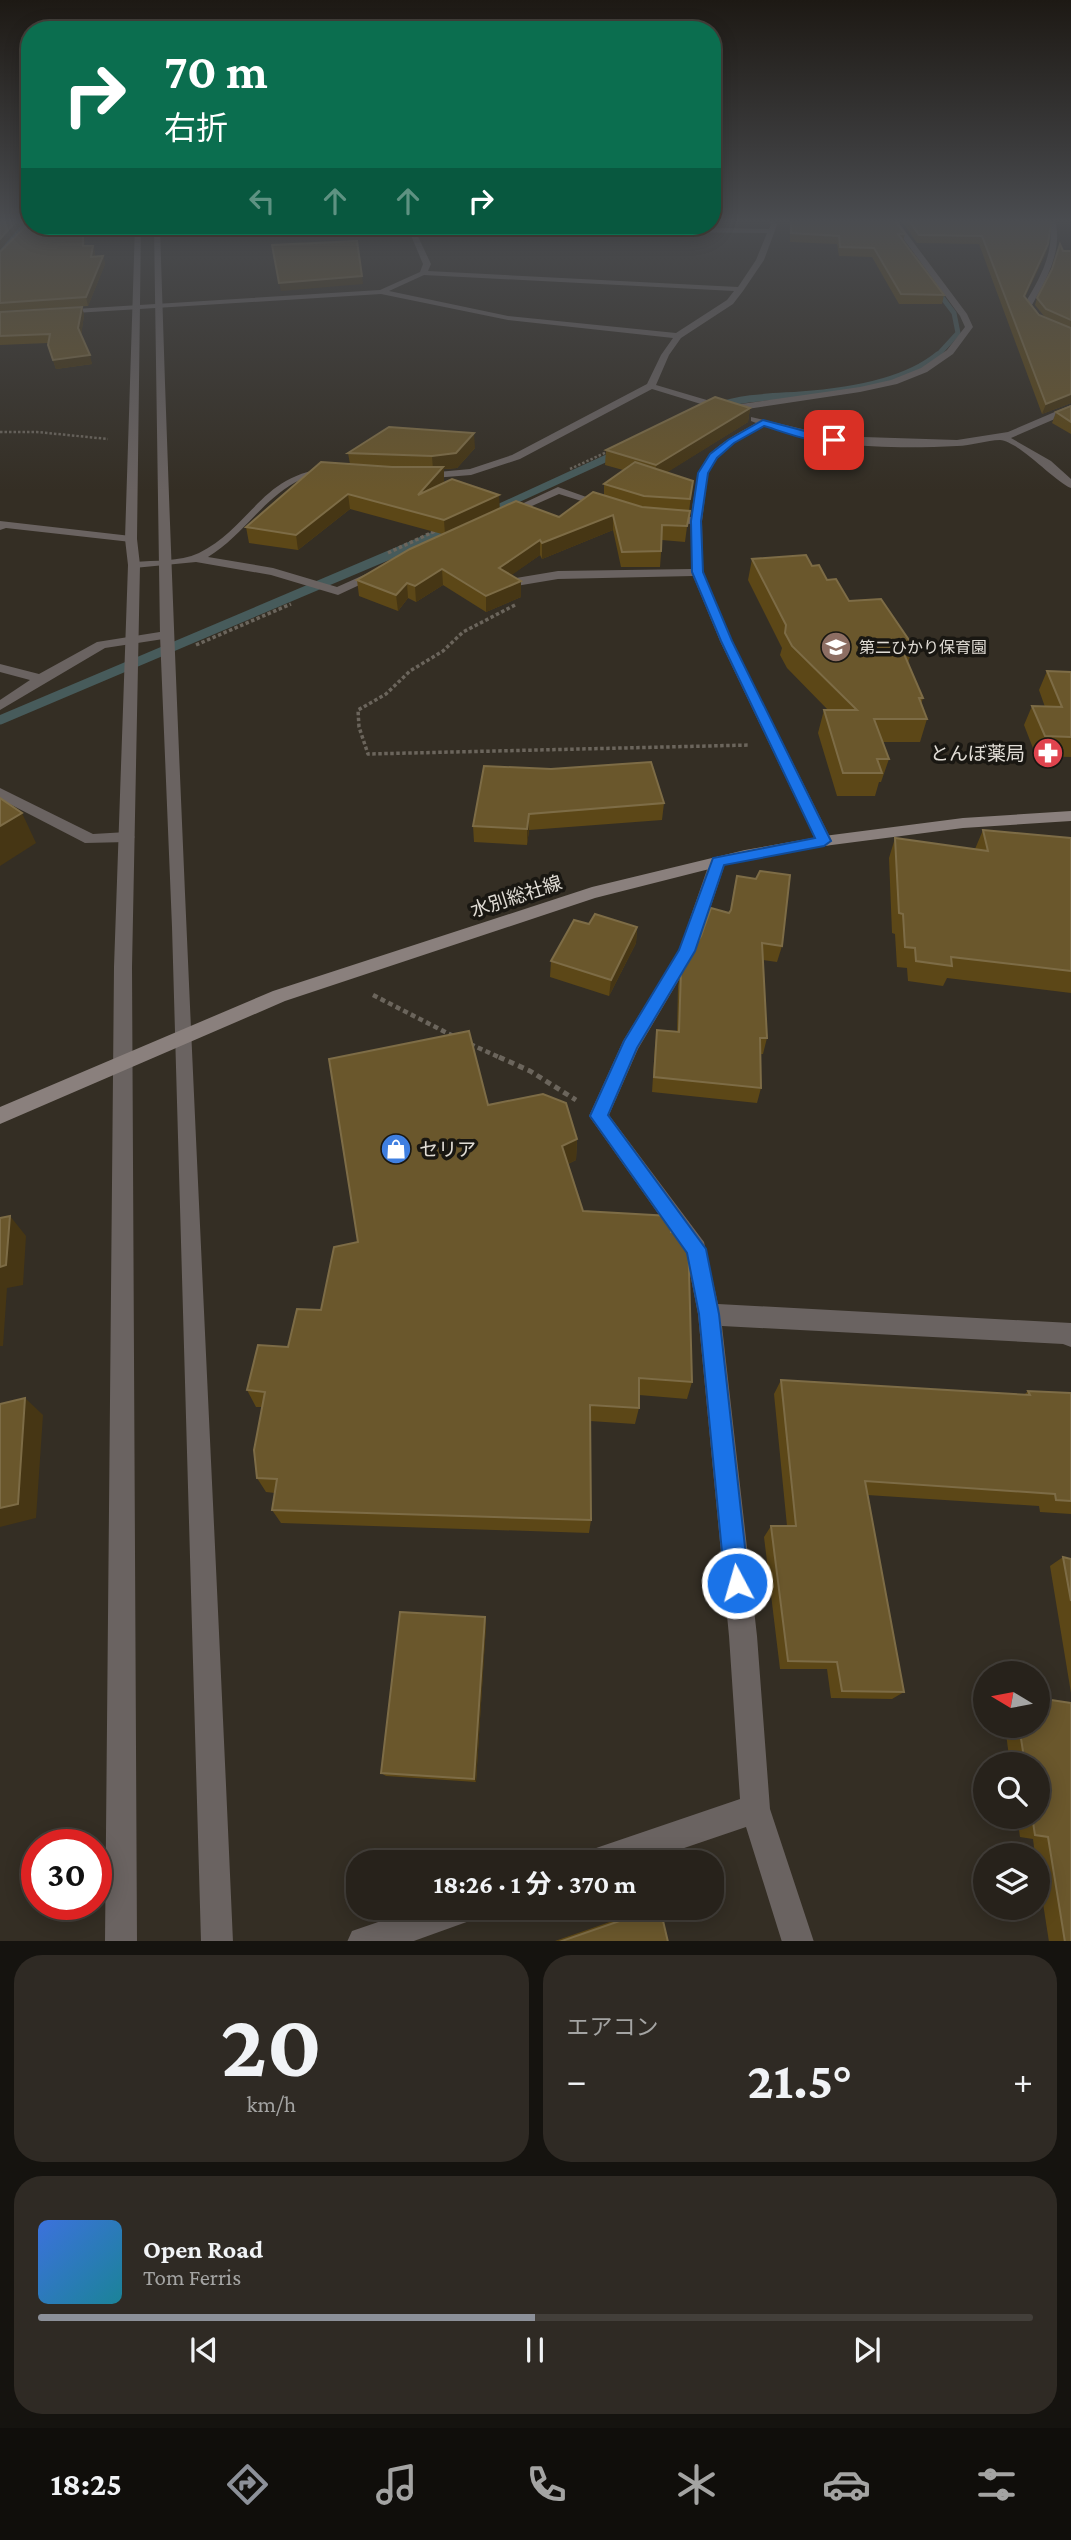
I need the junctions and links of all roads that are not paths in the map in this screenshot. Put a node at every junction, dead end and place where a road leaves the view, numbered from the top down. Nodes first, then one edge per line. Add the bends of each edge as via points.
1 (87, 310) edge
2 (136, 310) edge
3 (157, 310) edge
4 (467, 310) edge
5 (718, 310) edge
6 (959, 310) edge
7 (1029, 310) edge
8 (54, 312) edge
9 (1071, 334) edge
10 (678, 336) junction
11 (651, 386) junction
12 (720, 407) junction
13 (1071, 408) edge
14 (763, 423) junction
15 (1003, 437) junction
16 (350, 472) edge
17 (409, 476) edge
18 (1071, 485) edge
19 (617, 509) edge
20 (497, 518) edge
21 (655, 518) edge
22 (696, 521) junction
23 (0, 527) edge
24 (131, 539) junction
25 (196, 558) junction
26 (164, 562) junction
27 (134, 565) junction
28 (387, 569) edge
29 (697, 572) junction
30 (516, 582) edge
31 (132, 640) junction
32 (166, 644) junction
33 (0, 668) edge
34 (41, 679) junction
35 (0, 706) edge
36 (0, 793) edge
37 (1071, 816) edge
38 (127, 837) junction
39 (824, 841) junction
40 (718, 861) junction
41 (184, 1037) junction
42 (123, 1063) junction
43 (0, 1116) edge
44 (709, 1314) junction
45 (1071, 1336) edge
46 (755, 1809) junction
47 (634, 1850) edge
48 (427, 1920) edge
49 (121, 1941) edge
50 (217, 1941) edge
51 (363, 1941) edge
52 (798, 1941) edge

1 - 8 street
2 - 24 street
3 - 26 street
4 - 10 street
5 - 10 street
6 - 12 street via 969,327 964,337 950,352 910,376 826,396
7 - 9 street via 1040,320
10 - 11 street
11 - 12 street
11 - 17 street via 516,457 471,472
12 - 14 street
13 - 15 street
14 - 15 street via 855,442 976,442
14 - 22 street via 713,456 703,473
15 - 18 street via 1047,463
16 - 25 street via 311,471 299,476
19 - 20 street via 558,490
21 - 22 street
22 - 29 street
23 - 24 street
24 - 27 street
25 - 26 street
25 - 28 street via 273,572 338,592
26 - 27 street
26 - 32 street
27 - 31 street
29 - 30 street via 558,575
29 - 39 street
31 - 32 street
31 - 34 street via 102,645
31 - 38 street
32 - 41 street
33 - 34 street
34 - 35 street
36 - 38 street via 91,839
37 - 39 main road, 水別総社線 via 963,823
38 - 42 street
39 - 40 main road, 水別総社線
40 - 41 main road, 水別総社線 via 592,893 279,996
40 - 44 street via 687,951 630,1046 599,1116 696,1249
41 - 42 main road, 水別総社線
41 - 50 street
42 - 43 main road, 水別総社線
42 - 49 street
44 - 45 street
44 - 46 street via 743,1636
46 - 47 street
46 - 52 street
48 - 51 street

